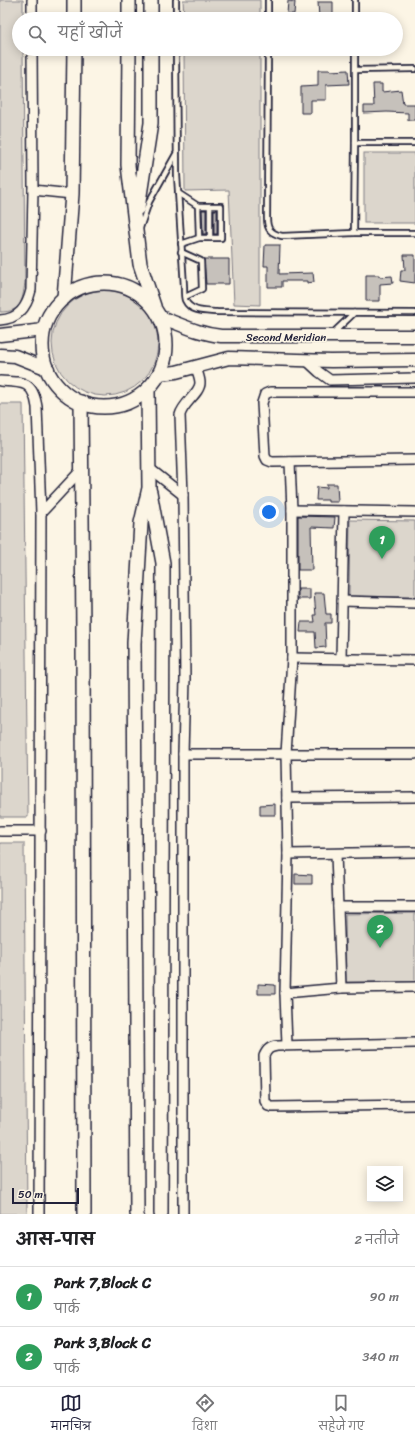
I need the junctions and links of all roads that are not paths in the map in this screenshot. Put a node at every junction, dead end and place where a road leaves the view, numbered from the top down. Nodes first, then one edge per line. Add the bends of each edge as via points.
1 (32, 0) edge
2 (74, 0) edge
3 (129, 0) edge
4 (151, 0) edge
5 (176, 0) edge
6 (268, 0) edge
7 (355, 0) edge
8 (32, 12) edge
9 (74, 12) edge
10 (129, 12) edge
11 (151, 12) edge
12 (176, 12) edge
13 (268, 12) edge
14 (355, 12) edge
15 (32, 56) edge
16 (74, 56) edge
17 (129, 56) edge
18 (151, 56) edge
19 (176, 56) edge
20 (268, 56) edge
21 (355, 56) edge
22 (415, 69) edge
23 (355, 70) junction
24 (356, 143) junction
25 (415, 143) edge
26 (177, 153) junction
27 (33, 190) junction
28 (178, 193) junction
29 (72, 194) junction
30 (198, 206) junction
31 (210, 206) junction
32 (136, 233) junction
33 (354, 233) junction
34 (415, 233) edge
35 (199, 238) junction
36 (210, 238) junction
37 (181, 244) junction
38 (181, 252) junction
39 (185, 297) junction
40 (64, 298) junction
41 (157, 312) junction
42 (354, 313) junction
43 (415, 314) edge
44 (0, 320) edge
45 (44, 330) junction
46 (0, 335) edge
47 (415, 336) edge
48 (328, 337) junction
49 (0, 355) edge
50 (306, 360) junction
51 (415, 360) edge
52 (196, 367) junction
53 (48, 369) junction
54 (159, 374) junction
55 (415, 378) edge
56 (0, 381) edge
57 (148, 390) junction
58 (415, 392) edge
59 (81, 402) junction
60 (415, 460) edge
61 (290, 462) junction
62 (149, 468) junction
63 (82, 469) junction
64 (149, 488) junction
65 (183, 495) junction
66 (292, 510) junction
67 (344, 511) junction
68 (415, 512) edge
69 (41, 513) junction
70 (342, 601) junction
71 (415, 602) edge
72 (292, 658) junction
73 (341, 658) junction
74 (415, 660) edge
75 (183, 754) junction
76 (286, 754) junction
77 (415, 754) edge
78 (415, 797) edge
79 (287, 798) junction
80 (0, 831) edge
81 (41, 831) junction
82 (415, 852) edge
83 (288, 854) junction
84 (336, 854) junction
85 (338, 907) junction
86 (415, 907) edge
87 (415, 986) edge
88 (341, 988) junction
89 (285, 993) junction
90 (415, 1043) edge
91 (287, 1045) junction
92 (415, 1105) edge
93 (39, 1214) edge
94 (84, 1214) edge
95 (137, 1214) edge
96 (161, 1214) edge
97 (183, 1214) edge

1 - 8 street
2 - 9 main road
3 - 10 main road
4 - 11 main road
5 - 12 lane
6 - 13 lane
7 - 14 lane
15 - 27 street
16 - 29 main road
17 - 32 main road via 128,165
18 - 32 main road via 150,123
19 - 26 lane
20 - 33 lane via 267,225 274,234 282,236
21 - 23 lane
22 - 23 lane
23 - 24 lane
24 - 25 lane
24 - 33 lane
26 - 28 lane
26 - 32 lane via 149,202
27 - 29 street
27 - 44 street via 29,299 15,318
28 - 30 lane
28 - 37 lane
29 - 40 main road
30 - 31 lane
30 - 35 lane
31 - 36 lane
31 - 36 lane via 221,206 221,238
32 - 41 main road via 140,264
33 - 34 lane
35 - 36 lane
35 - 37 lane
37 - 38 lane
38 - 39 lane
38 - 39 lane via 201,261 202,289
39 - 42 lane via 189,305 197,311
40 - 41 main road via 86,284 102,282 138,293
40 - 45 main road via 48,318
41 - 48 street, Second Meridian via 209,335
41 - 54 main road via 163,324 166,340 166,351
42 - 43 lane
42 - 48 lane
45 - 46 street
45 - 53 main road via 42,347
47 - 48 street, Second Meridian
49 - 53 street via 15,356
50 - 51 street, Second Meridian
50 - 52 street, Second Meridian via 229,358
50 - 55 street via 330,380
52 - 54 street, Second Meridian
52 - 65 street via 200,385 181,409 180,415
53 - 59 main road via 55,382 67,394
54 - 57 main road
56 - 69 street via 25,384 35,398
57 - 59 main road via 120,405 97,406
57 - 62 main road
58 - 61 street via 265,394 262,403 265,456 272,462
59 - 63 main road
60 - 61 street
61 - 66 street
62 - 64 main road
62 - 65 street
63 - 69 street
63 - 94 main road
64 - 95 main road via 140,523 134,643
64 - 96 main road via 163,563
65 - 75 street
66 - 67 street
66 - 72 street
67 - 68 street
67 - 70 street
69 - 81 street
70 - 71 street
70 - 73 street
72 - 73 street
72 - 76 street
73 - 74 street
75 - 76 street
75 - 97 street
76 - 77 street
76 - 79 street
78 - 79 street
79 - 83 street
80 - 81 street
81 - 93 street
82 - 84 street
83 - 84 street
83 - 89 street
84 - 85 street
85 - 86 street
85 - 88 street
87 - 88 street
88 - 89 street
89 - 91 street
90 - 91 street
91 - 92 street via 272,1046 264,1056 265,1101 272,1108

